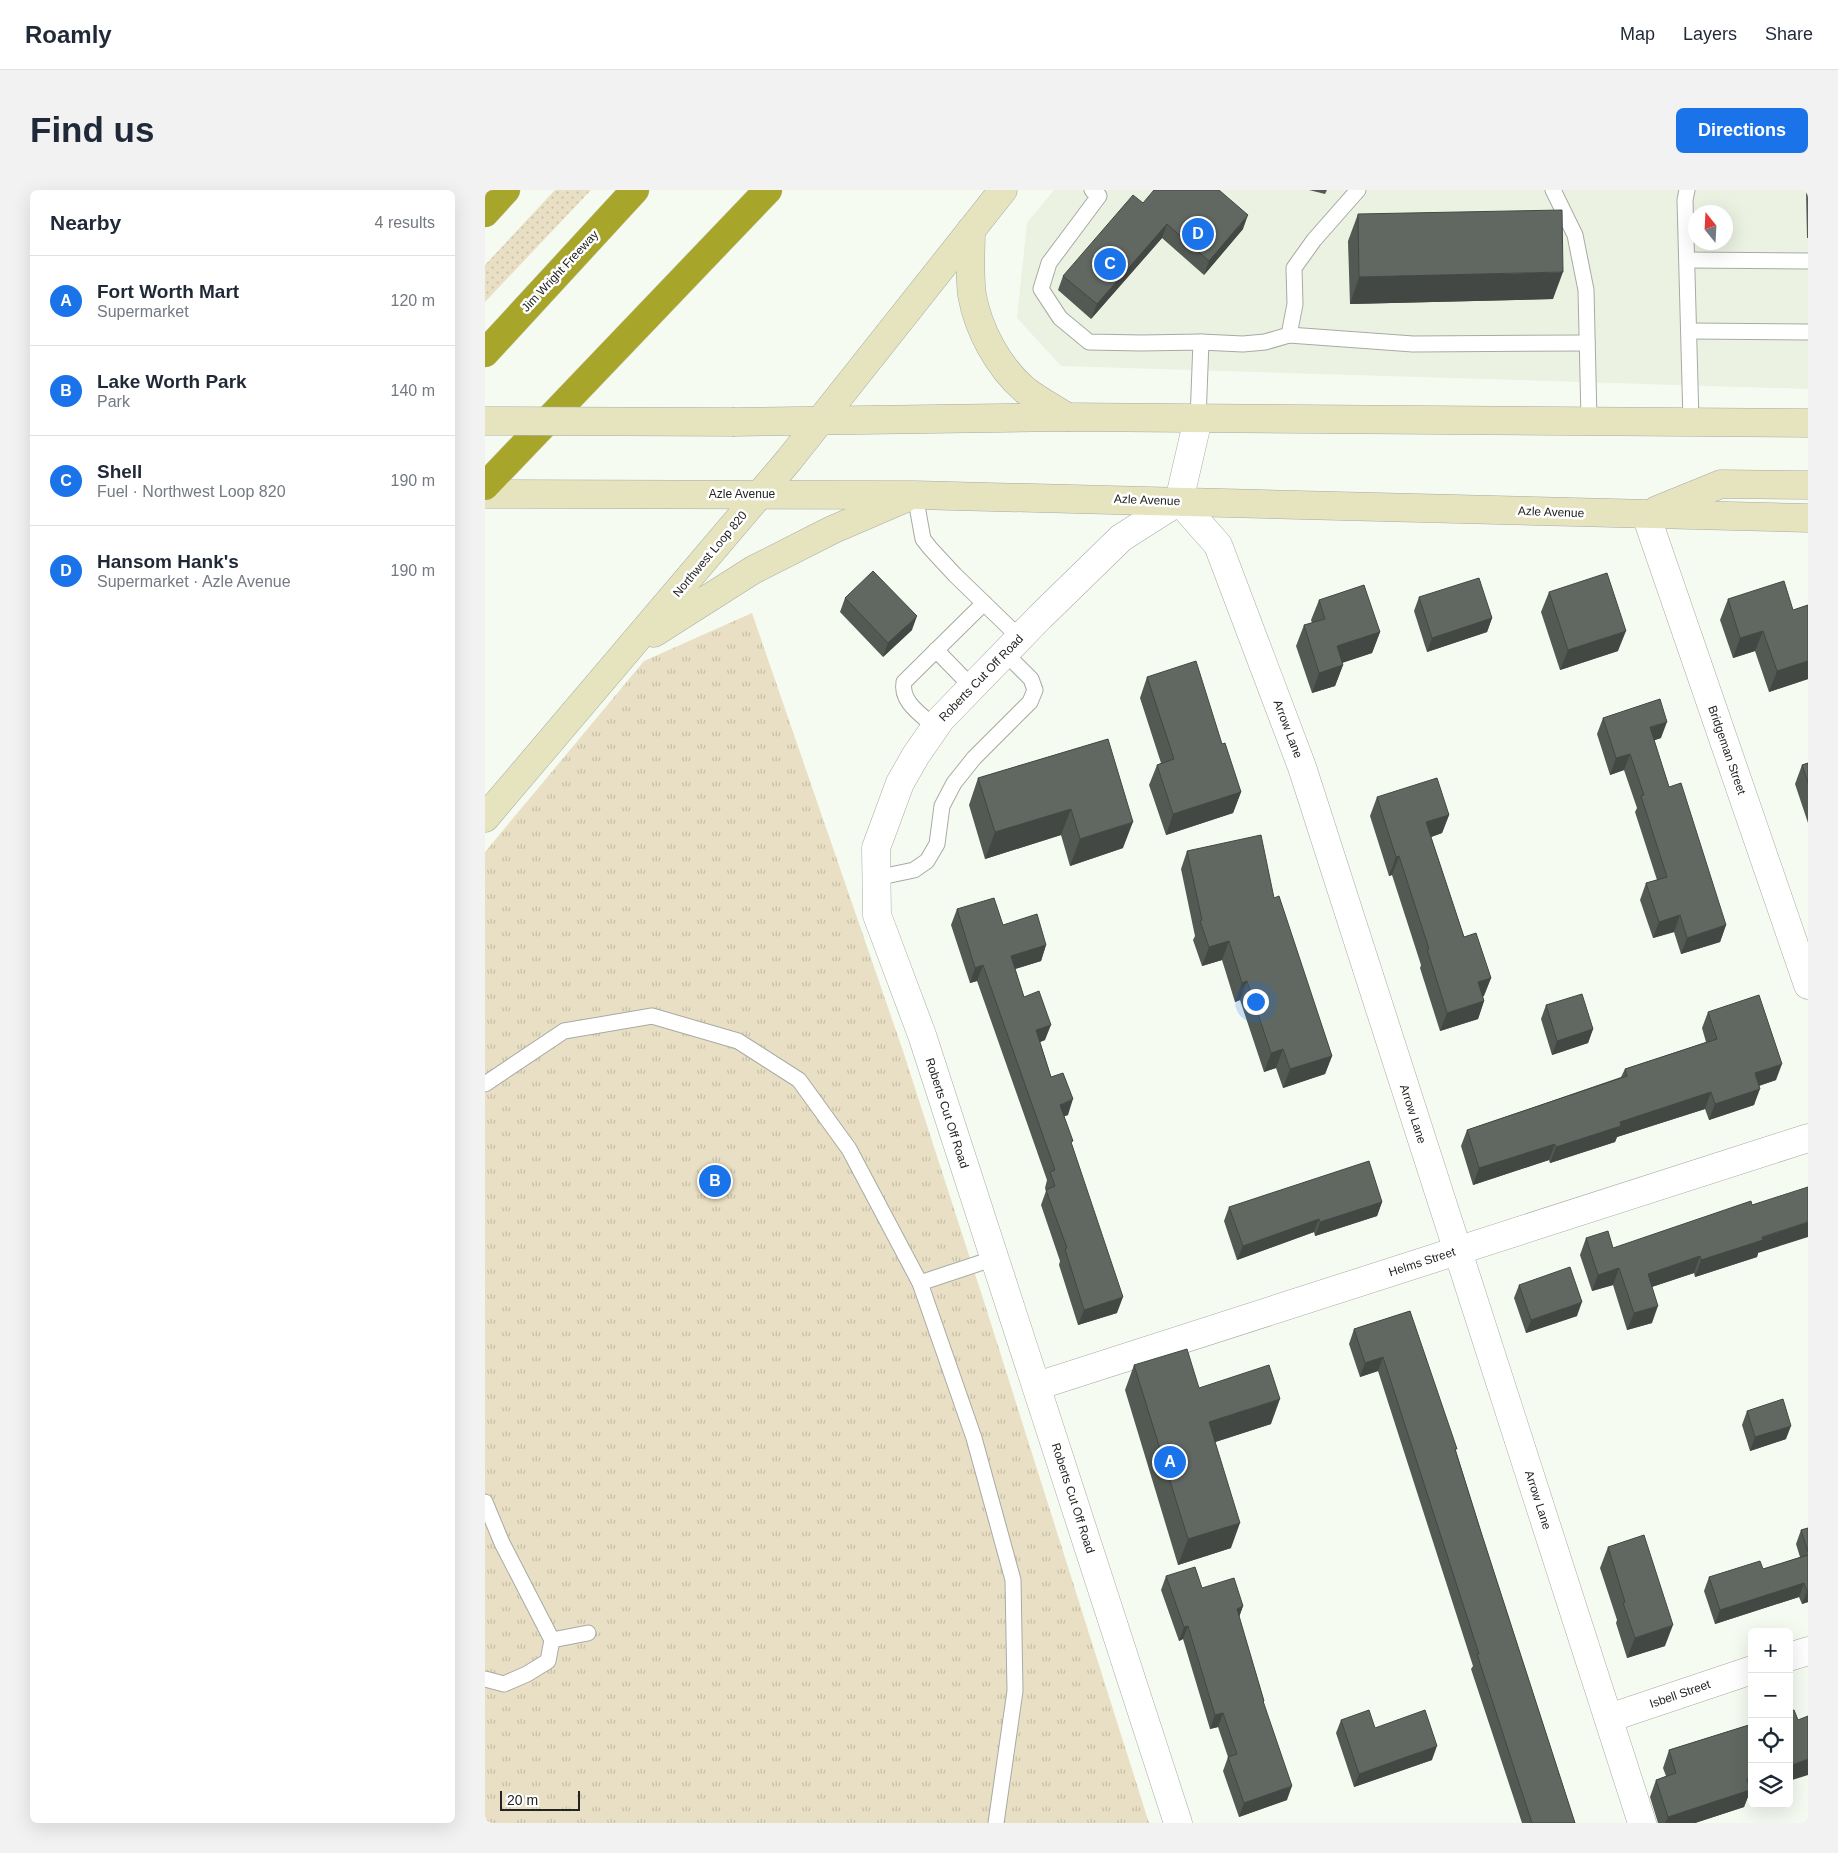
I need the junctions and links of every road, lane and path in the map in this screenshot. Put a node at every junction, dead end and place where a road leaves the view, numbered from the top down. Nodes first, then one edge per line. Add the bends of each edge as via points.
1 (506, 190) edge
2 (635, 190) edge
3 (767, 190) edge
4 (1003, 190) edge
5 (1358, 190) edge
6 (1553, 190) edge
7 (1687, 190) edge
8 (1099, 192) edge
9 (485, 213) edge
10 (971, 230) junction
11 (1687, 260) junction
12 (1808, 261) edge
13 (1689, 331) junction
14 (1808, 332) edge
15 (1289, 334) junction
16 (1201, 342) junction
17 (1587, 343) junction
18 (485, 353) edge
19 (1067, 417) junction
20 (1198, 419) junction
21 (820, 420) junction
22 (1589, 420) junction
23 (485, 421) edge
24 (1691, 421) junction
25 (1808, 423) edge
26 (1808, 485) edge
27 (485, 486) edge
28 (485, 494) edge
29 (761, 494) junction
30 (915, 495) junction
31 (1179, 502) junction
32 (1647, 514) junction
33 (1808, 518) edge
34 (984, 603) junction
35 (1012, 645) junction
36 (936, 650) junction
37 (628, 651) junction
38 (972, 687) junction
39 (935, 727) junction
40 (485, 818) edge
41 (876, 878) junction
42 (1808, 985) edge
43 (485, 1084) edge
44 (1808, 1138) edge
45 (1457, 1251) junction
46 (995, 1258) junction
47 (920, 1283) junction
48 (1037, 1386) junction
49 (485, 1502) edge
50 (588, 1633) dead end
51 (552, 1640) junction
52 (1808, 1651) edge
53 (1793, 1656) edge
54 (1748, 1671) edge
55 (485, 1679) edge
56 (1609, 1718) junction
57 (996, 1823) edge
58 (1178, 1823) edge
59 (1642, 1823) edge

1 - 9 highway
2 - 18 highway, Jim Wright Freeway
3 - 27 highway
4 - 10 main road, Northwest Loop 820
5 - 15 lane via 1313,240 1294,268 1295,304
6 - 17 lane via 1575,234 1586,290
7 - 11 lane
8 - 16 lane via 1049,263 1041,289 1060,318 1089,342
10 - 19 main road via 973,295 987,340 1005,369 1025,390
10 - 21 main road, Northwest Loop 820
11 - 12 lane
11 - 13 lane
13 - 14 lane
13 - 24 lane
15 - 16 lane via 1265,342 1243,344
15 - 17 lane via 1413,344
16 - 20 lane
17 - 22 lane
19 - 20 main road
19 - 21 main road
20 - 22 main road
20 - 31 street
21 - 23 main road, bridge
21 - 29 main road, Northwest Loop 820
22 - 24 main road
24 - 25 main road
26 - 32 main road via 1721,484
28 - 29 main road, Azle Avenue
29 - 30 main road, Azle Avenue
29 - 37 main road, Northwest Loop 820
30 - 31 main road, Azle Avenue
30 - 34 lane via 923,539
30 - 37 main road via 832,530 753,570
31 - 32 main road, Azle Avenue
31 - 35 street, Roberts Cut Off Road via 1121,538
31 - 45 street, Arrow Lane via 1218,545 1302,767
32 - 33 main road, Azle Avenue
32 - 42 street, Bridgeman Street
34 - 35 lane
34 - 36 lane
35 - 38 street, Roberts Cut Off Road
35 - 41 lane via 1035,690 1030,702 974,758 954,783 942,806 937,844 927,861 914,870
36 - 38 lane
36 - 39 lane via 903,682 902,690 908,702
37 - 40 main road, Northwest Loop 820
38 - 39 street, Roberts Cut Off Road
39 - 41 street, Roberts Cut Off Road via 900,783 876,848
41 - 46 street, Roberts Cut Off Road via 877,915 921,1035
43 - 47 lane via 564,1031 653,1016 738,1041 799,1080 849,1149
44 - 45 street, Helms Street
45 - 48 street, Helms Street
45 - 56 street, Arrow Lane
46 - 47 lane
46 - 48 street, Roberts Cut Off Road
47 - 57 lane via 975,1438 1013,1580 1015,1690
48 - 58 street, Roberts Cut Off Road
49 - 51 lane
50 - 51 lane
51 - 55 lane via 548,1662 503,1684
52 - 53 street
54 - 56 street, Isbell Street
56 - 59 street, Arrow Lane

